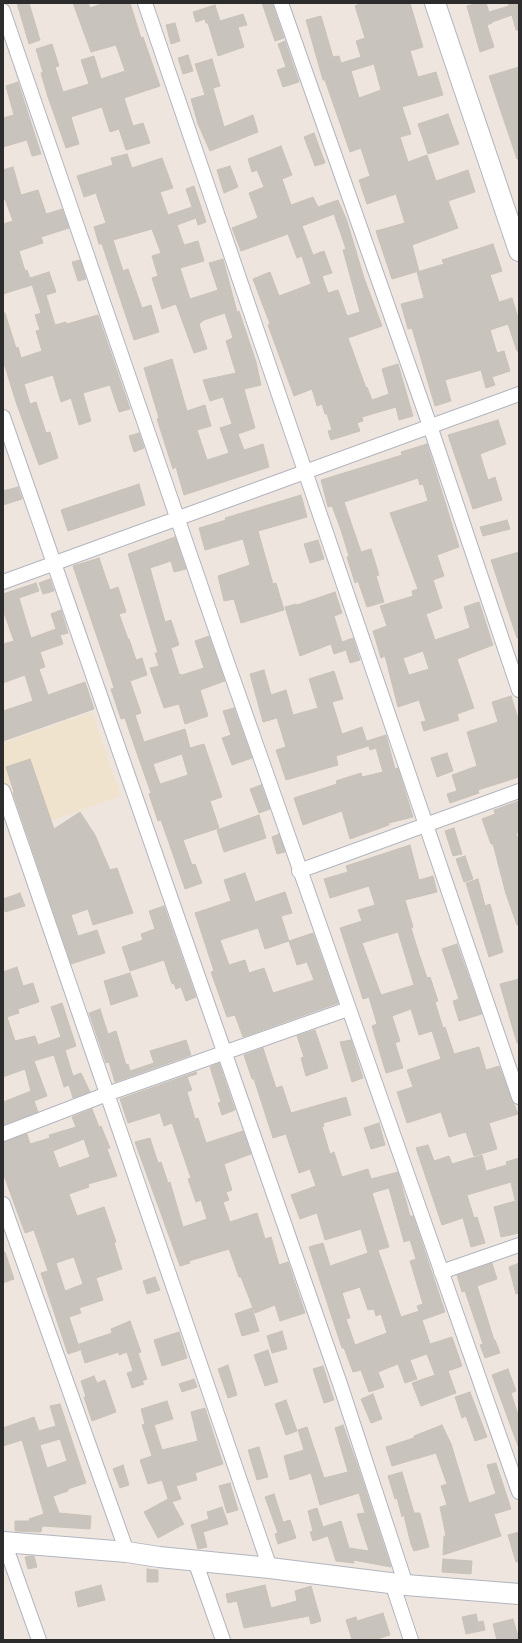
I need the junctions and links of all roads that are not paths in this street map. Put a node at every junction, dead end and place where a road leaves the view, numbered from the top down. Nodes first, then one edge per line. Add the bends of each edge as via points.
1 (145, 3) edge
2 (281, 3) edge
3 (435, 3) edge
4 (3, 11) edge
5 (513, 217) edge
6 (519, 251) edge
7 (519, 394) edge
8 (3, 417) edge
9 (430, 426) junction
10 (305, 472) junction
11 (177, 518) junction
12 (54, 563) junction
13 (3, 582) edge
14 (519, 690) edge
15 (519, 791) edge
16 (3, 792) edge
17 (426, 825) junction
18 (299, 871) junction
19 (348, 1009) junction
20 (225, 1053) junction
21 (107, 1094) junction
22 (519, 1097) edge
23 (3, 1134) edge
24 (3, 1204) edge
25 (519, 1245) edge
26 (441, 1272) junction
27 (519, 1492) edge
28 (4, 1542) edge
29 (127, 1552) junction
30 (195, 1561) junction
31 (270, 1568) junction
32 (399, 1584) junction
33 (519, 1594) edge
34 (39, 1640) edge
35 (223, 1640) edge
36 (411, 1640) edge

1 - 10 street
2 - 9 street
3 - 5 street
4 - 11 street
5 - 6 street
7 - 9 street
8 - 12 street
9 - 10 street
9 - 14 street
10 - 11 street
10 - 17 street
11 - 12 street
11 - 18 street
12 - 13 street
12 - 20 street
15 - 17 street
16 - 21 street
17 - 18 street
17 - 22 street
18 - 19 street
19 - 20 street
19 - 26 street
20 - 21 street
20 - 32 street via 340,1384
21 - 23 street
21 - 31 street
24 - 29 street
25 - 26 street
26 - 27 street
28 - 29 street
28 - 34 street
29 - 30 street
30 - 31 street
30 - 35 street
31 - 32 street
32 - 33 street
32 - 36 street

